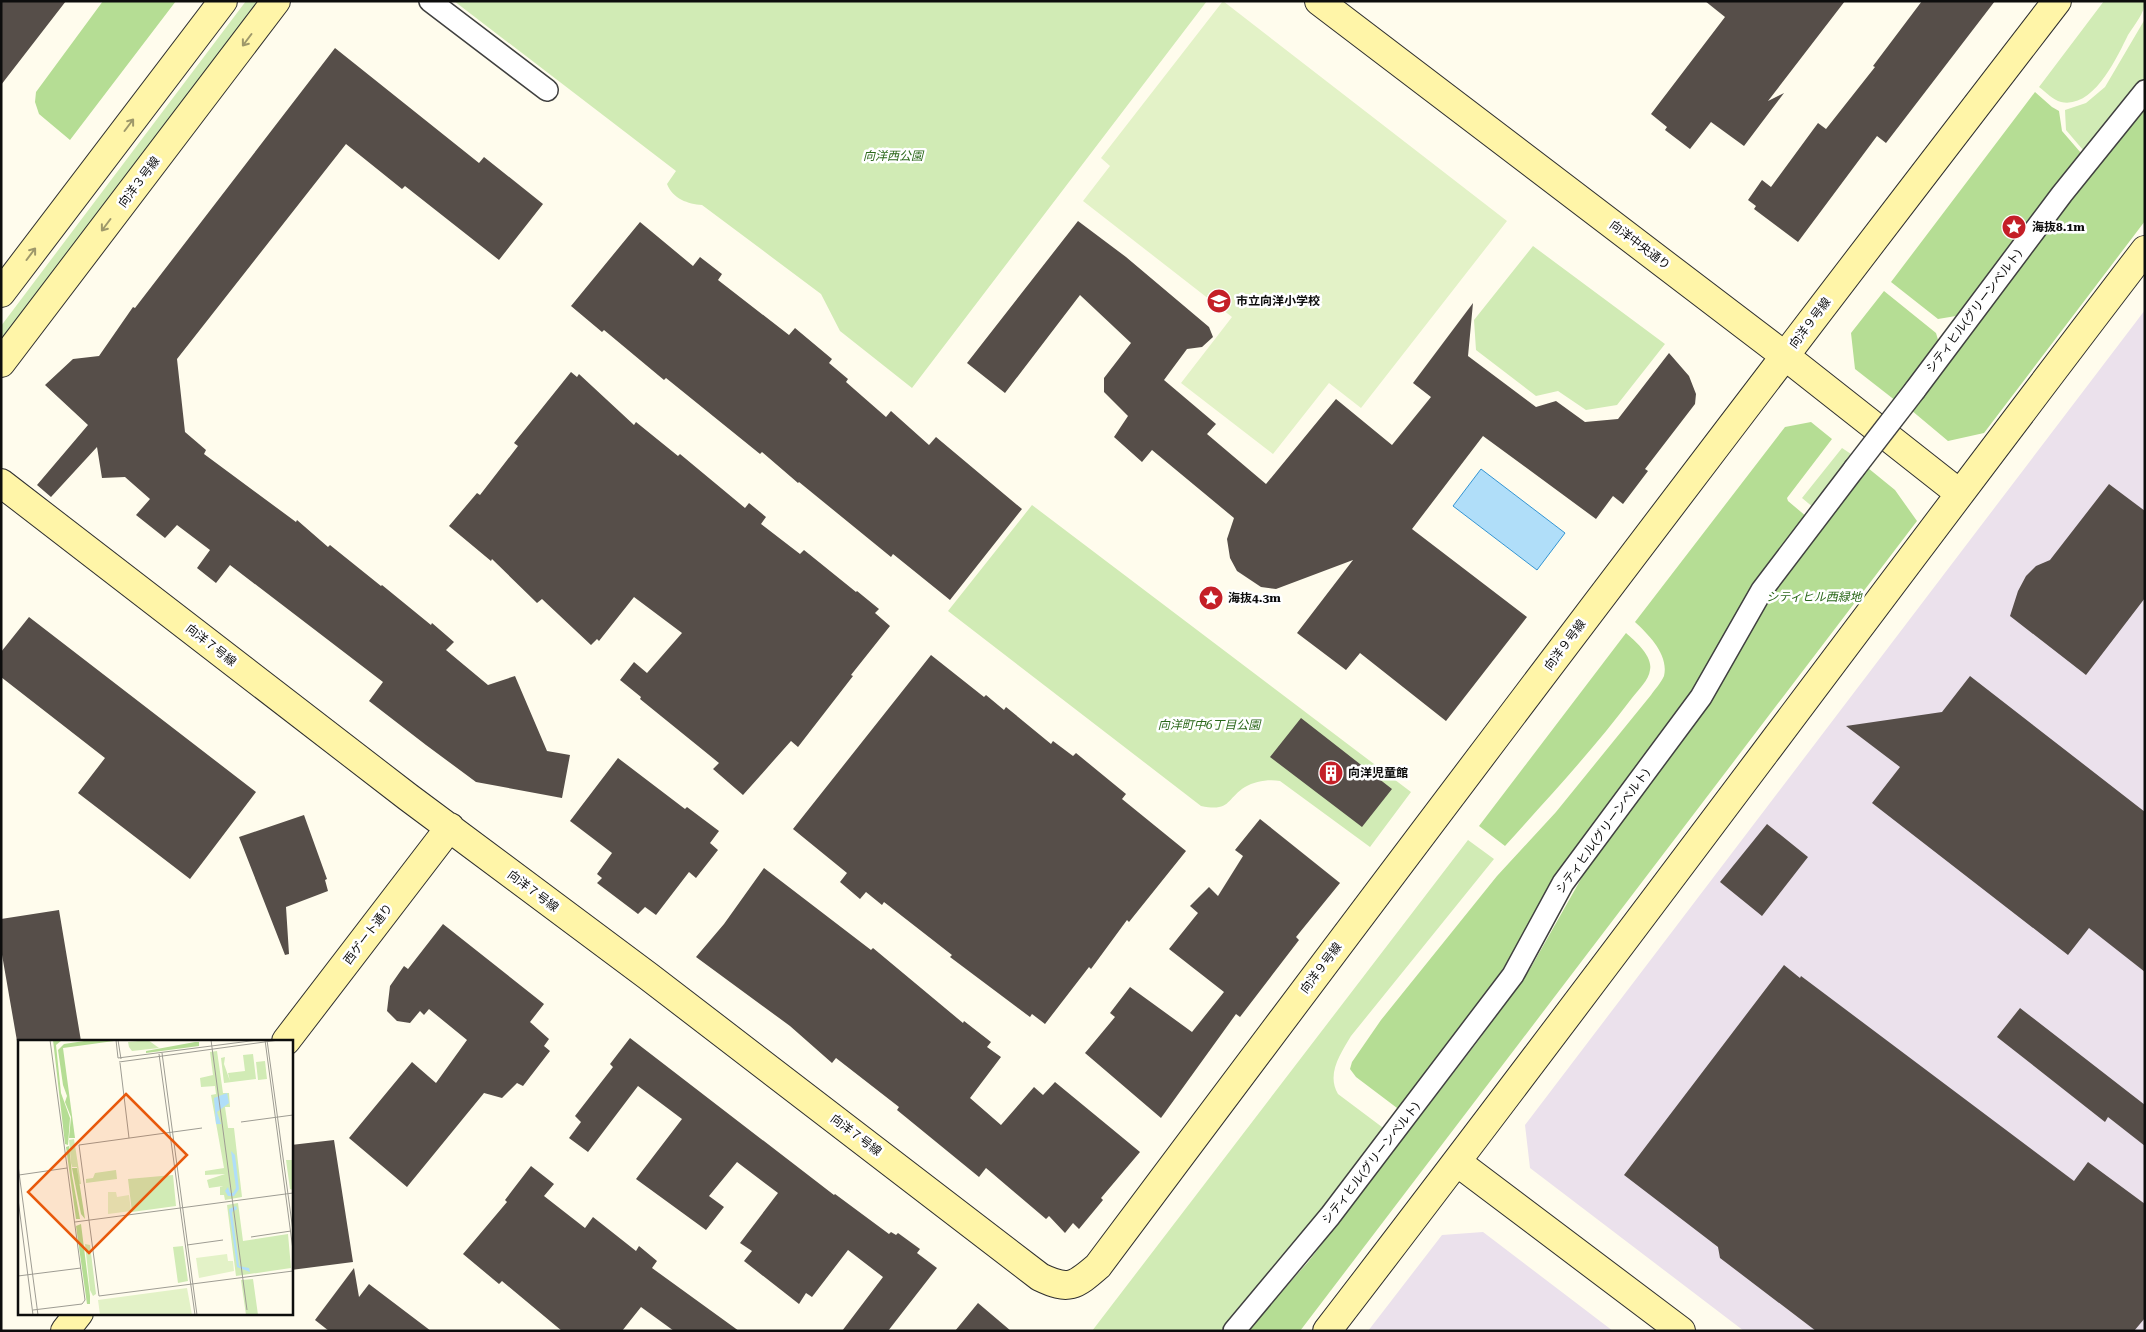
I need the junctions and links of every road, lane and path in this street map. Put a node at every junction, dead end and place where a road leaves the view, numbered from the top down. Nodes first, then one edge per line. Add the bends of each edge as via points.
1 (223, 1) edge
2 (276, 1) edge
3 (430, 1) edge
4 (1319, 1) edge
5 (2058, 1) edge
6 (547, 90) dead end
7 (2145, 91) edge
8 (2145, 250) edge
9 (1, 293) edge
10 (1785, 356) junction
11 (1, 363) edge
12 (1, 483) edge
13 (1959, 493) junction
14 (450, 827) junction
15 (287, 1040) edge
16 (1457, 1162) junction
17 (1070, 1285) joint
18 (77, 1314) edge
19 (65, 1331) edge
20 (1234, 1331) edge
21 (1327, 1331) edge
22 (1681, 1331) edge

9 -> 1 street
2 -> 11 street, 向洋３号線
3 - 6 street
4 - 10 street, 向洋中央通り
5 - 10 street, 向洋９号線
7 - 20 street, シティヒル(グリーンベルト), bridge via 2062,194 1762,590 1701,697 1563,884 1513,975 1330,1216
8 - 13 street
10 - 13 street, 向洋中央通り
10 - 17 street, 向洋９号線 via 1098,1266 1082,1280
12 - 14 street, 向洋７号線
13 - 16 street
14 - 15 street, 西ゲート通り
14 - 17 street, 向洋７号線 via 1040,1277 1058,1286
16 - 21 street
16 - 22 street
18 - 19 street

